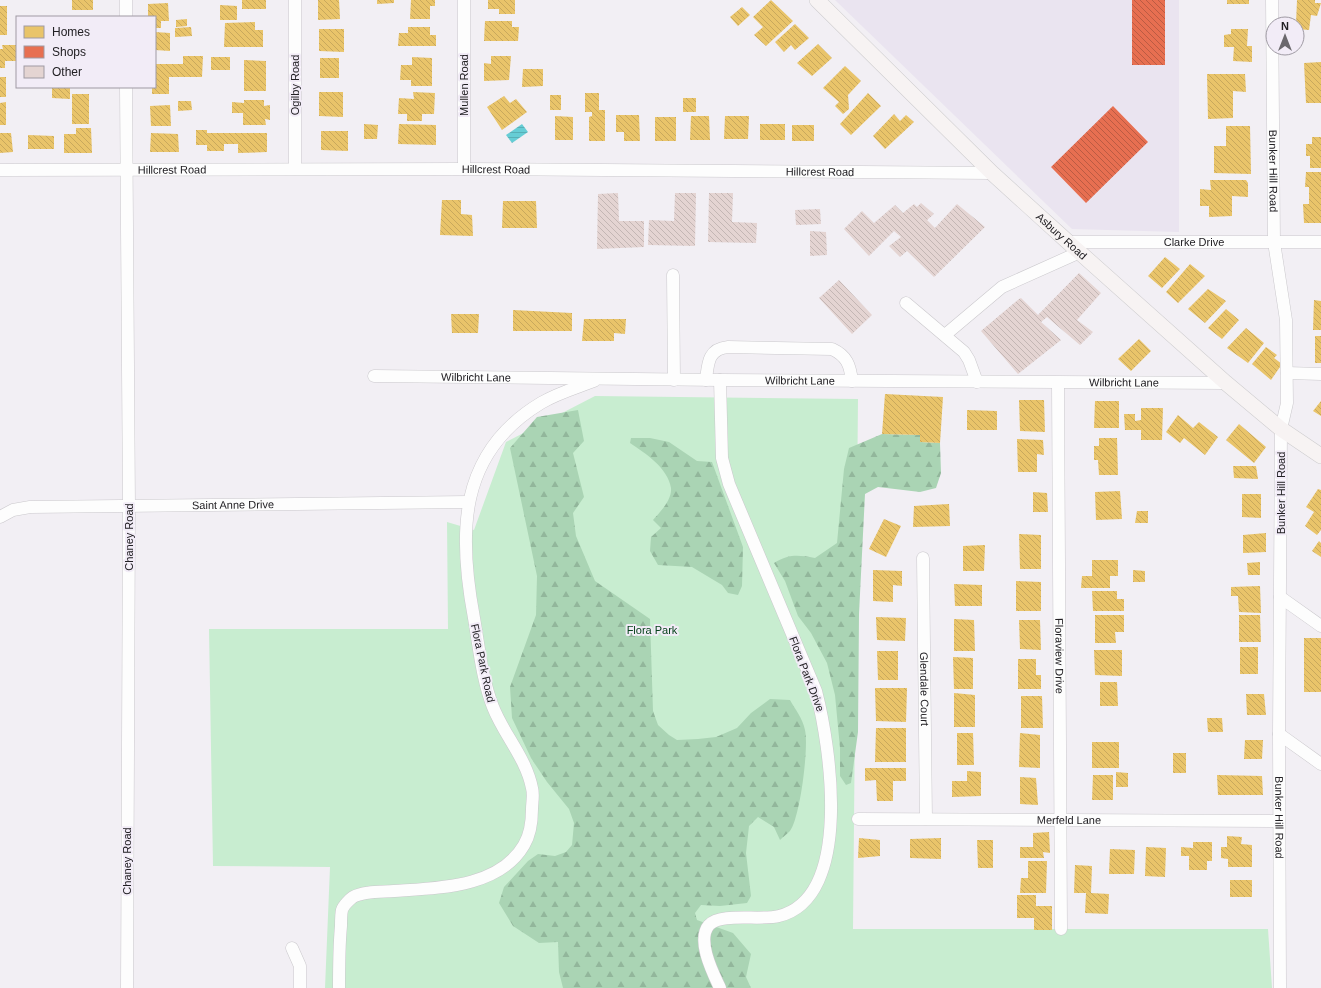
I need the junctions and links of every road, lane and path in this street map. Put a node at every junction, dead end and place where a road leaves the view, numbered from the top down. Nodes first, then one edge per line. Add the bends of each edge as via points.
1 (126, 0) edge
2 (295, 0) edge
3 (464, 0) edge
4 (817, 0) edge
5 (1272, 0) edge
6 (126, 16) edge
7 (126, 88) edge
8 (295, 169) junction
9 (464, 169) junction
10 (0, 170) edge
11 (127, 170) junction
12 (992, 173) junction
13 (1068, 242) junction
14 (1274, 242) junction
15 (1321, 242) edge
16 (1080, 252) junction
17 (673, 275) dead end
18 (906, 303) dead end
19 (944, 335) junction
20 (1287, 373) junction
21 (1321, 374) edge
22 (374, 376) dead end
23 (602, 379) junction
24 (674, 380) junction
25 (706, 380) junction
26 (720, 380) junction
27 (852, 381) junction
28 (977, 382) junction
29 (1058, 383) junction
30 (1226, 383) junction
31 (1281, 428) junction
32 (1321, 456) edge
33 (468, 502) junction
34 (129, 507) junction
35 (0, 517) edge
36 (923, 558) dead end
37 (1280, 597) junction
38 (1321, 626) edge
39 (1279, 734) junction
40 (1321, 764) edge
41 (858, 819) dead end
42 (926, 819) junction
43 (1060, 820) junction
44 (1279, 821) junction
45 (1061, 929) dead end
46 (292, 948) dead end
47 (127, 988) edge
48 (300, 988) edge
49 (339, 988) edge
50 (720, 988) edge
51 (1280, 988) edge

1 - 6 street
2 - 8 street, Ogilby Road
3 - 9 street, Mullen Road
4 - 12 main road, Asbury Road
5 - 14 street, Bunker Hill Road
7 - 11 street, Chaney Road
8 - 9 street, Hillcrest Road
8 - 11 street, Hillcrest Road
9 - 12 street, Hillcrest Road
10 - 11 street, Hillcrest Road
11 - 34 street, Chaney Road
12 - 13 main road, Asbury Road
13 - 14 street, Clarke Drive
13 - 16 main road, Asbury Road
14 - 15 street, Clarke Drive
14 - 20 street, Bunker Hill Road via 1286,320
16 - 19 street via 1002,287
16 - 30 main road, Asbury Road
17 - 24 street
18 - 19 street
19 - 28 street via 964,352
20 - 21 street
20 - 31 street, Bunker Hill Road via 1288,403
22 - 23 street, Wilbricht Lane
23 - 24 street, Wilbricht Lane
23 - 33 street, Flora Park Road via 561,393 513,424 486,456
24 - 25 street, Wilbricht Lane
25 - 26 street, Wilbricht Lane
25 - 27 street via 708,360 713,352 728,347 832,349 841,353 850,364
26 - 27 street, Wilbricht Lane
26 - 50 street, Flora Park Drive via 722,458 740,512 816,691 823,717 830,771 830,801 829,838 825,861 819,882 806,900 795,909 781,915 767,918 724,918 707,927 703,939
27 - 28 street, Wilbricht Lane
28 - 29 street, Wilbricht Lane
29 - 30 street, Wilbricht Lane
29 - 43 street, Floraview Drive
30 - 31 main road, Asbury Road
31 - 32 main road, Asbury Road
31 - 37 street, Bunker Hill Road
33 - 34 street, Saint Anne Drive
33 - 49 street, Flora Park Road via 468,564 472,610 481,656 493,707 524,764 533,790 532,819 524,845 508,864 489,875 454,886 372,893 352,898 342,909
34 - 35 street, Saint Anne Drive via 30,507 13,510
34 - 47 street, Chaney Road
36 - 42 street, Glendale Court
37 - 38 street
37 - 39 street, Bunker Hill Road
39 - 40 street
39 - 44 street, Bunker Hill Road
41 - 42 street, Merfeld Lane
42 - 43 street, Merfeld Lane
43 - 44 street, Merfeld Lane
43 - 45 street, Floraview Drive
44 - 51 street, Bunker Hill Road
46 - 48 street via 300,966

